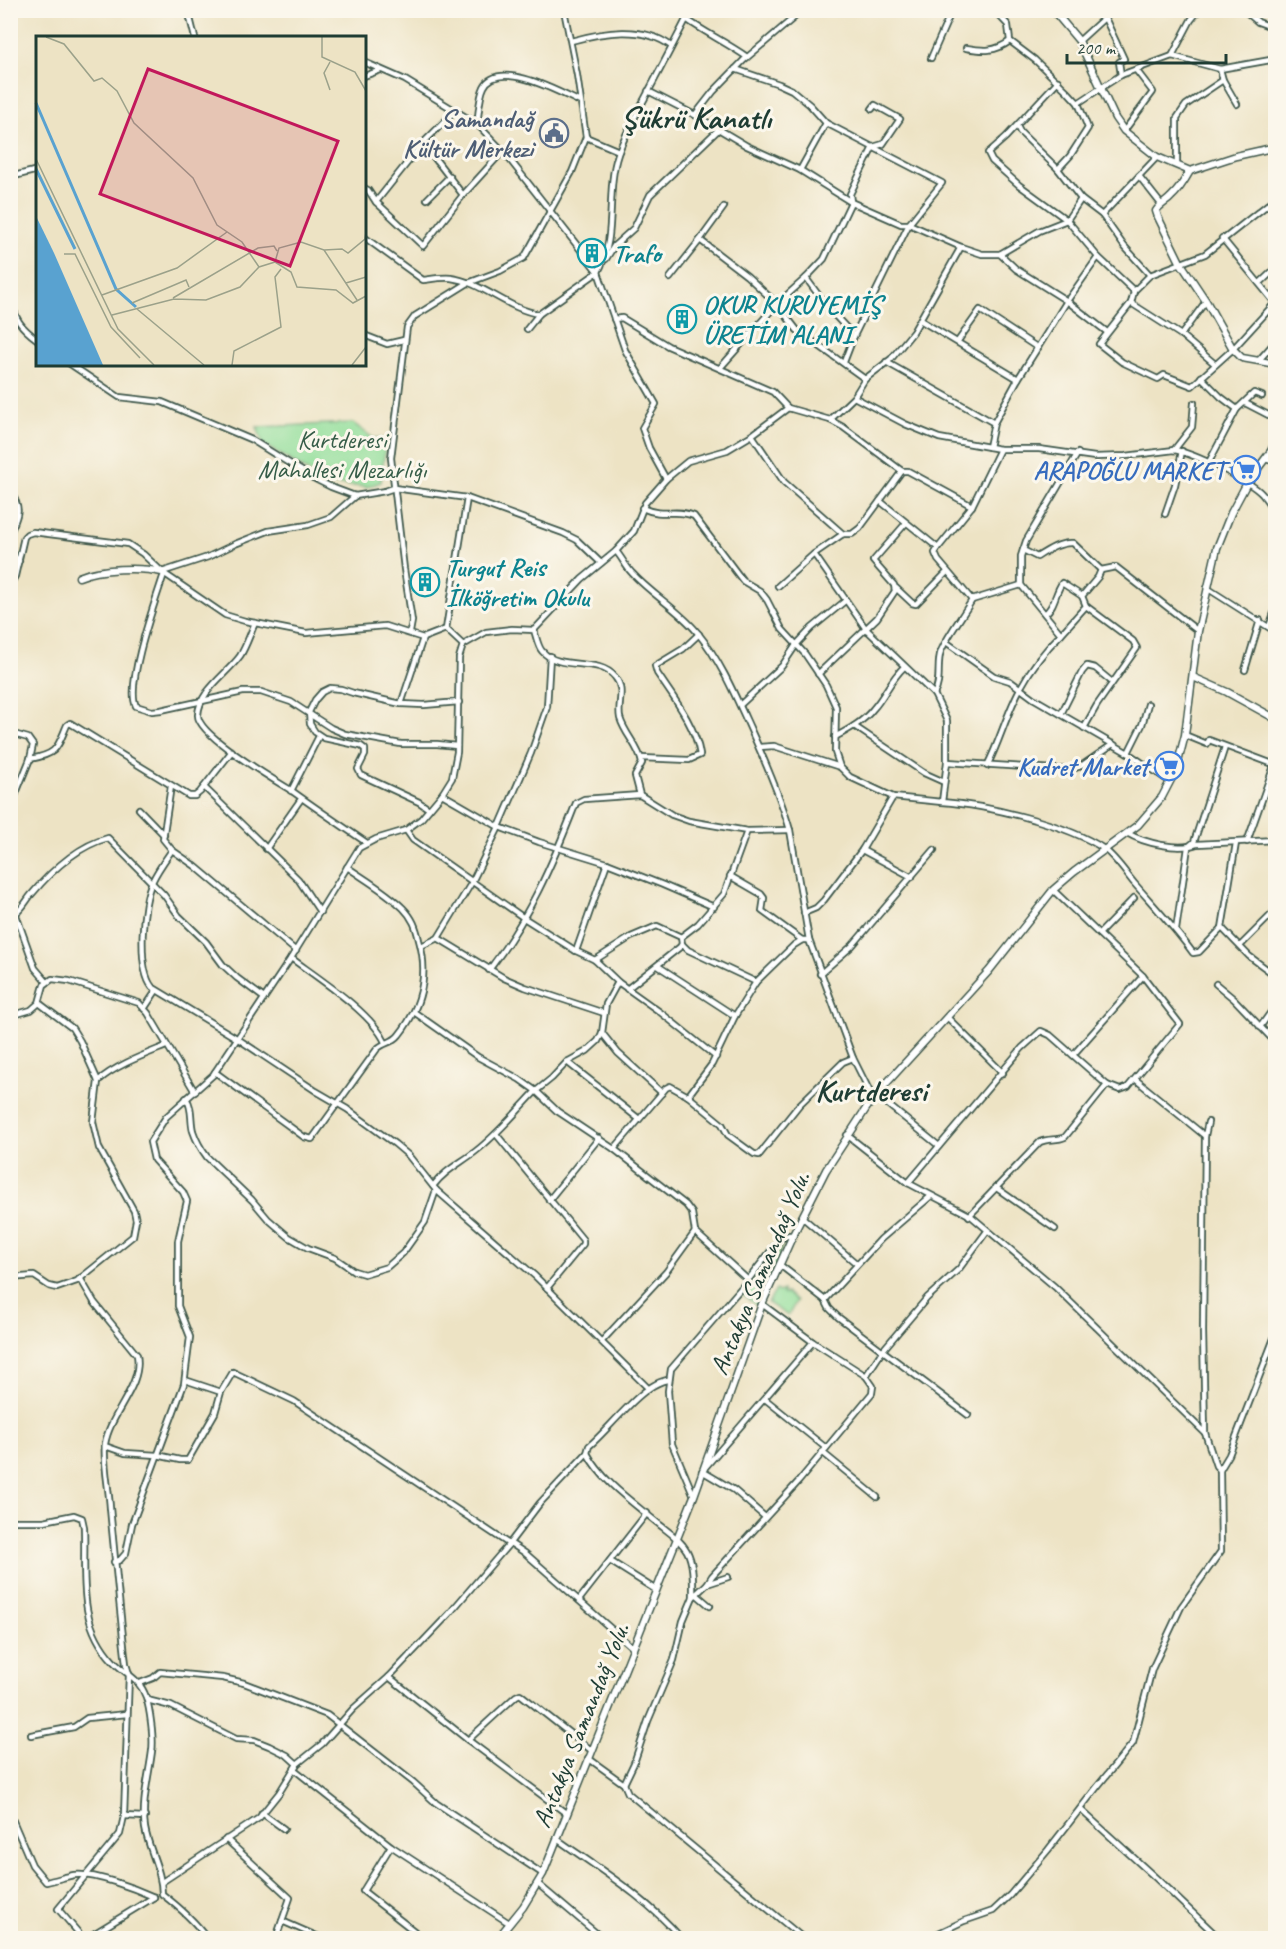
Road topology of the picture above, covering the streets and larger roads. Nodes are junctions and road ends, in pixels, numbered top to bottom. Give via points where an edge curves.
1 (188, 10) edge
2 (564, 10) edge
3 (691, 10) edge
4 (803, 10) edge
5 (952, 10) edge
6 (994, 10) edge
7 (1053, 10) edge
8 (1113, 10) edge
9 (1199, 10) edge
10 (1244, 10) edge
11 (1105, 18) junction
12 (686, 19) junction
13 (1275, 23) edge
14 (194, 36) edge
15 (1010, 40) junction
16 (571, 41) junction
17 (1079, 41) junction
18 (671, 46) junction
19 (966, 48) dead end
20 (1172, 56) junction
21 (747, 57) junction
22 (931, 58) dead end
23 (1275, 58) edge
24 (366, 63) edge
25 (735, 69) junction
26 (1220, 69) junction
27 (381, 70) junction
28 (1136, 70) junction
29 (366, 75) edge
30 (1121, 75) junction
31 (1223, 80) junction
32 (1058, 81) junction
33 (1101, 89) junction
34 (648, 91) junction
35 (580, 102) junction
36 (1078, 103) junction
37 (1237, 104) dead end
38 (872, 109) dead end
39 (456, 110) junction
40 (695, 115) junction
41 (826, 123) junction
42 (477, 124) junction
43 (1017, 126) junction
44 (719, 129) junction
45 (1124, 131) junction
46 (586, 137) junction
47 (423, 143) junction
48 (873, 147) junction
49 (1275, 147) edge
50 (503, 151) junction
51 (619, 151) junction
52 (1157, 157) junction
53 (1177, 165) junction
54 (1058, 169) junction
55 (36, 170) edge
56 (800, 170) junction
57 (1190, 171) junction
58 (450, 176) junction
59 (1139, 176) junction
60 (10, 177) edge
61 (366, 189) edge
62 (464, 195) junction
63 (427, 199) dead end
64 (1081, 199) junction
65 (851, 201) junction
66 (1274, 201) edge
67 (376, 202) junction
68 (1161, 204) junction
69 (723, 207) dead end
70 (551, 212) junction
71 (1102, 216) junction
72 (1066, 220) junction
73 (909, 224) junction
74 (366, 238) edge
75 (1222, 238) junction
76 (700, 240) junction
77 (961, 247) junction
78 (1000, 254) junction
79 (1098, 257) junction
80 (605, 260) junction
81 (1180, 262) junction
82 (1275, 268) edge
83 (598, 272) junction
84 (1150, 275) junction
85 (670, 278) dead end
86 (806, 278) junction
87 (468, 283) junction
88 (1260, 283) junction
89 (1134, 291) junction
90 (10, 298) edge
91 (1067, 301) junction
92 (1206, 301) junction
93 (1131, 303) junction
94 (777, 304) junction
95 (539, 314) junction
96 (614, 319) junction
97 (920, 320) junction
98 (527, 329) dead end
99 (1107, 332) junction
100 (1181, 335) junction
101 (366, 336) edge
102 (854, 336) junction
103 (36, 339) edge
104 (404, 340) junction
105 (1275, 341) edge
106 (958, 342) junction
107 (1038, 348) junction
108 (1233, 350) junction
109 (1259, 360) junction
110 (844, 362) junction
111 (886, 362) junction
112 (1215, 364) junction
113 (1275, 364) edge
114 (73, 366) edge
115 (720, 368) junction
116 (1201, 377) junction
117 (865, 379) junction
118 (1018, 379) junction
119 (1262, 396) dead end
120 (854, 397) junction
121 (1194, 403) dead end
122 (1245, 403) junction
123 (788, 408) junction
124 (1237, 409) junction
125 (1275, 419) edge
126 (830, 420) junction
127 (994, 423) junction
128 (752, 435) junction
129 (1275, 441) edge
130 (988, 447) junction
131 (1000, 450) junction
132 (1174, 450) junction
133 (1182, 451) junction
134 (1078, 453) junction
135 (1265, 459) junction
136 (1209, 462) junction
137 (1275, 462) edge
138 (902, 471) junction
139 (666, 479) junction
140 (1247, 483) junction
141 (394, 488) junction
142 (10, 492) edge
143 (355, 496) junction
144 (467, 498) junction
145 (880, 501) junction
146 (972, 506) junction
147 (642, 508) junction
148 (1275, 513) edge
149 (1166, 514) dead end
150 (906, 523) junction
151 (10, 533) edge
152 (843, 534) junction
153 (938, 548) junction
154 (1023, 550) junction
155 (10, 551) edge
156 (616, 551) junction
157 (814, 554) junction
158 (19, 561) junction
159 (601, 563) junction
160 (1101, 570) junction
161 (947, 572) junction
162 (163, 573) junction
163 (79, 577) dead end
164 (10, 585) edge
165 (1021, 585) junction
166 (778, 586) dead end
167 (896, 588) junction
168 (1207, 588) junction
169 (1082, 596) junction
170 (972, 600) junction
171 (845, 601) junction
172 (1086, 606) junction
173 (1274, 613) edge
174 (1045, 614) junction
175 (1260, 620) junction
176 (255, 623) junction
177 (1269, 627) junction
178 (446, 629) junction
179 (866, 629) junction
180 (534, 630) junction
181 (1198, 631) junction
182 (410, 632) junction
183 (1275, 632) edge
184 (699, 634) junction
185 (1061, 634) junction
186 (423, 638) junction
187 (946, 642) junction
188 (463, 645) junction
189 (796, 645) junction
190 (550, 656) junction
191 (904, 667) junction
192 (1245, 669) dead end
193 (818, 674) junction
194 (1193, 677) junction
195 (1112, 682) junction
196 (1021, 688) junction
197 (934, 694) junction
198 (202, 702) junction
199 (459, 702) junction
200 (401, 704) junction
201 (1148, 704) dead end
202 (740, 705) junction
203 (309, 712) junction
204 (1061, 714) junction
205 (1275, 719) edge
206 (854, 726) junction
207 (1084, 728) junction
208 (10, 733) edge
209 (1185, 735) junction
210 (319, 736) junction
211 (835, 737) junction
212 (1113, 744) junction
213 (457, 746) junction
214 (759, 747) junction
215 (1225, 747) junction
216 (232, 751) junction
217 (1128, 753) junction
218 (641, 758) junction
219 (30, 759) junction
220 (947, 762) junction
221 (1274, 762) edge
222 (840, 766) junction
223 (987, 766) junction
224 (1169, 781) junction
225 (944, 782) junction
226 (171, 786) junction
227 (204, 787) junction
228 (291, 791) junction
229 (442, 794) junction
230 (640, 795) junction
231 (893, 797) junction
232 (301, 799) junction
233 (942, 802) junction
234 (10, 808) edge
235 (139, 809) dead end
236 (429, 809) junction
237 (499, 827) junction
238 (406, 830) junction
239 (747, 831) junction
240 (790, 831) junction
241 (1127, 833) junction
242 (164, 835) junction
243 (1275, 840) edge
244 (1247, 842) junction
245 (368, 843) junction
246 (1236, 843) junction
247 (1188, 847) junction
248 (559, 848) junction
249 (266, 849) junction
250 (1105, 849) junction
251 (172, 850) junction
252 (862, 850) junction
253 (934, 850) dead end
254 (607, 864) junction
255 (347, 867) junction
256 (730, 876) junction
257 (912, 877) junction
258 (472, 882) junction
259 (151, 883) junction
260 (1053, 890) junction
261 (10, 898) edge
262 (1134, 898) dead end
263 (714, 906) junction
264 (1275, 910) edge
265 (320, 912) junction
266 (16, 913) junction
267 (804, 913) junction
268 (524, 918) junction
269 (1222, 928) junction
270 (1176, 930) junction
271 (1099, 934) junction
272 (681, 937) junction
273 (438, 938) junction
274 (808, 939) junction
275 (802, 940) junction
276 (682, 944) junction
277 (421, 946) junction
278 (1240, 946) junction
279 (296, 951) junction
280 (576, 951) junction
281 (291, 958) junction
282 (595, 960) junction
283 (657, 966) junction
284 (489, 970) junction
285 (820, 974) junction
286 (1275, 975) edge
287 (1143, 976) junction
288 (47, 982) junction
289 (618, 982) junction
290 (756, 982) junction
291 (1216, 984) dead end
292 (627, 989) junction
293 (156, 991) junction
294 (264, 998) junction
295 (39, 1003) junction
296 (1275, 1005) edge
297 (144, 1009) junction
298 (414, 1012) junction
299 (604, 1012) junction
300 (10, 1016) edge
301 (735, 1016) junction
302 (947, 1017) junction
303 (1260, 1027) junction
304 (602, 1033) junction
305 (238, 1039) junction
306 (385, 1042) junction
307 (1275, 1043) edge
308 (166, 1046) junction
309 (1073, 1055) junction
310 (716, 1057) junction
311 (853, 1058) junction
312 (567, 1062) junction
313 (215, 1072) junction
314 (1003, 1073) junction
315 (1135, 1079) junction
316 (98, 1081) junction
317 (1107, 1085) junction
318 (536, 1091) junction
319 (195, 1092) junction
320 (662, 1093) junction
321 (688, 1096) junction
322 (874, 1096) junction
323 (186, 1098) junction
324 (337, 1104) junction
325 (639, 1119) junction
326 (1208, 1122) dead end
327 (496, 1134) junction
328 (847, 1135) junction
329 (1205, 1136) junction
330 (599, 1138) junction
331 (939, 1146) junction
332 (614, 1149) junction
333 (908, 1184) junction
334 (995, 1187) junction
335 (435, 1188) junction
336 (931, 1196) junction
337 (549, 1200) junction
338 (969, 1216) junction
339 (802, 1217) junction
340 (1054, 1230) dead end
341 (987, 1231) junction
342 (695, 1232) junction
343 (793, 1235) junction
344 (780, 1264) junction
345 (857, 1264) junction
346 (10, 1278) edge
347 (80, 1278) junction
348 (748, 1280) junction
349 (547, 1288) junction
350 (825, 1300) junction
351 (762, 1304) junction
352 (1275, 1333) edge
353 (602, 1341) junction
354 (813, 1342) junction
355 (883, 1350) junction
356 (866, 1376) junction
357 (185, 1380) junction
358 (669, 1380) junction
359 (648, 1388) junction
360 (221, 1392) junction
361 (765, 1400) junction
362 (968, 1415) dead end
363 (1205, 1432) junction
364 (105, 1446) junction
365 (824, 1450) junction
366 (587, 1453) junction
367 (157, 1455) junction
368 (702, 1470) junction
369 (1220, 1470) junction
370 (694, 1496) junction
371 (877, 1497) dead end
372 (647, 1513) junction
373 (765, 1517) junction
374 (10, 1521) edge
375 (677, 1539) junction
376 (509, 1544) junction
377 (610, 1561) junction
378 (114, 1562) junction
379 (728, 1577) dead end
380 (707, 1584) junction
381 (656, 1590) junction
382 (695, 1595) junction
383 (579, 1600) junction
384 (710, 1606) dead end
385 (633, 1648) junction
386 (129, 1674) junction
387 (389, 1677) junction
388 (140, 1683) junction
389 (147, 1700) junction
390 (127, 1714) junction
391 (339, 1724) junction
392 (31, 1735) dead end
393 (468, 1740) junction
394 (591, 1750) junction
395 (588, 1758) junction
396 (297, 1764) junction
397 (294, 1770) junction
398 (624, 1784) junction
399 (1080, 1809) junction
400 (262, 1813) junction
401 (10, 1814) edge
402 (567, 1814) junction
403 (124, 1816) junction
404 (145, 1817) junction
405 (284, 1829) dead end
406 (226, 1839) junction
407 (557, 1839) junction
408 (391, 1846) junction
409 (543, 1874) junction
410 (84, 1875) junction
411 (162, 1882) junction
412 (538, 1884) junction
413 (162, 1894) junction
414 (154, 1896) junction
415 (282, 1921) junction
416 (509, 1923) junction
417 (85, 1938) edge
418 (207, 1938) edge
419 (276, 1938) edge
420 (321, 1938) edge
421 (423, 1938) edge
422 (498, 1938) edge
423 (602, 1938) edge
424 (681, 1938) edge
425 (803, 1938) edge
426 (928, 1938) edge
427 (1219, 1938) edge

1 - 14 street
2 - 16 street
3 - 12 street
4 - 21 street
5 - 22 street
6 - 15 street via 1008,26
7 - 17 street
8 - 11 street
9 - 20 street
10 - 13 street via 1258,22 1269,26
11 - 17 street
11 - 30 street via 1124,59 1119,62
12 - 18 street
12 - 21 street
15 - 19 street via 989,51
15 - 32 street
16 - 18 street via 623,31 661,38
16 - 35 street
17 - 33 street
18 - 34 street
20 - 26 street
20 - 28 street
21 - 25 street
23 - 26 street
24 - 27 street
25 - 40 street
25 - 41 street via 792,90
26 - 31 street
27 - 29 street
27 - 39 street
28 - 30 street
28 - 45 street via 1153,92
30 - 33 street
31 - 37 street
31 - 53 street via 1186,105 1177,118
32 - 36 street
32 - 43 street
33 - 36 street
33 - 45 street
34 - 40 street
34 - 51 street
35 - 42 street via 531,80 505,76 489,80 483,87
35 - 46 street
36 - 54 street via 1088,128
38 - 48 street via 875,105 900,119 883,144
39 - 42 street
39 - 47 street
40 - 44 street
41 - 48 street
41 - 56 street
42 - 50 street
43 - 54 street
43 - 72 street via 988,153 992,161
44 - 56 street
44 - 80 street via 650,195 634,228
45 - 52 street
46 - 51 street
46 - 70 street
47 - 58 street
47 - 67 street
48 - 65 street via 850,194
48 - 73 street via 942,183
49 - 57 street
50 - 62 street
50 - 70 street
51 - 80 street
52 - 53 street
52 - 59 street
53 - 57 street
54 - 64 street
55 - 60 street
56 - 65 street
57 - 68 street via 1172,197
58 - 62 street
58 - 63 street
59 - 68 street
59 - 71 street
61 - 67 street
62 - 67 street via 423,246
64 - 71 street
64 - 72 street
65 - 73 street
65 - 86 street via 824,259
66 - 75 street
68 - 81 street via 1156,212
69 - 76 street
70 - 83 street
70 - 87 street via 524,258
71 - 84 street
72 - 78 street
72 - 79 street
73 - 77 street
73 - 102 street
74 - 87 street via 423,280 450,278
75 - 81 street via 1204,254
75 - 88 street
76 - 85 street
76 - 94 street
77 - 78 street via 982,254
77 - 97 street
78 - 91 street via 1016,269
79 - 89 street
79 - 91 street
80 - 83 street
81 - 84 street
81 - 92 street
82 - 88 street
83 - 95 street
83 - 96 street
84 - 89 street
86 - 94 street
86 - 102 street
87 - 95 street
87 - 104 street via 415,316
88 - 108 street via 1275,303
89 - 93 street
90 - 103 street via 18,322
91 - 99 street
91 - 107 street
92 - 100 street
92 - 108 street
93 - 99 street
93 - 100 street
94 - 110 street via 797,330
94 - 115 street
95 - 98 street
96 - 115 street via 622,318 668,346
96 - 139 street via 625,350 656,404 642,428
97 - 106 street
97 - 111 street
99 - 116 street via 1099,344 1122,362 1158,379 1164,375 1192,386
100 - 112 street
101 - 104 street via 387,344
102 - 110 street
104 - 141 street via 391,458
105 - 109 street
106 - 107 street via 980,310
106 - 118 street
107 - 118 street
108 - 109 street via 1242,358
108 - 112 street
109 - 113 street
110 - 117 street
111 - 117 street
111 - 127 street
112 - 116 street
114 - 143 street via 119,397 162,402 182,410 252,440 313,478
115 - 123 street via 773,392
116 - 124 street
117 - 120 street
118 - 127 street
119 - 122 street via 1254,393
120 - 126 street
120 - 130 street via 939,438
121 - 132 street via 1192,427
122 - 124 street
122 - 125 street
123 - 126 street
123 - 128 street
124 - 136 street
126 - 138 street
127 - 130 street
128 - 139 street via 727,450 688,461
128 - 152 street via 784,482
129 - 135 street, Antakya Samandağ Yolu.
130 - 131 street
131 - 134 street
131 - 146 street
132 - 133 street
132 - 134 street via 1095,457
133 - 136 street
133 - 149 street
134 - 154 street
135 - 137 street
135 - 140 street, Antakya Samandağ Yolu.
136 - 140 street
138 - 145 street
138 - 146 street
139 - 147 street
140 - 148 street via 1261,493
140 - 168 street, Antakya Samandağ Yolu. via 1217,548
141 - 143 street
141 - 144 street
141 - 182 street via 412,621
142 - 151 street via 19,508
143 - 162 street via 331,518 268,531
144 - 159 street via 563,533 577,540
144 - 178 street
145 - 150 street
145 - 152 street via 852,534
146 - 153 street
147 - 156 street via 633,531
147 - 189 street via 696,518 743,580 760,591
150 - 153 street
150 - 167 street via 873,561
152 - 157 street
153 - 161 street via 935,553
154 - 160 street via 1037,557 1051,548 1073,543
154 - 165 street
155 - 158 street
156 - 159 street
156 - 184 street via 632,573
157 - 166 street
157 - 171 street
158 - 162 street via 24,537 33,532 128,544
158 - 164 street
159 - 180 street
160 - 169 street
160 - 181 street via 1116,567
161 - 167 street via 916,603
161 - 170 street
162 - 163 street via 150,569
162 - 176 street via 225,615
162 - 198 street via 146,629 133,698 136,706 152,711
165 - 170 street
165 - 174 street
167 - 179 street
168 - 175 street
168 - 181 street, Antakya Samandağ Yolu.
169 - 172 street
169 - 174 street via 1062,583 1051,610
170 - 187 street
171 - 179 street
171 - 189 street
172 - 185 street
172 - 195 street via 1137,648
173 - 177 street
174 - 185 street
175 - 177 street
175 - 192 street
176 - 182 street via 306,633 375,626
176 - 198 street via 242,654
177 - 183 street
178 - 186 street
178 - 188 street
179 - 191 street
179 - 193 street
180 - 188 street via 486,632
180 - 190 street via 541,651
181 - 194 street, Antakya Samandağ Yolu.
182 - 186 street
184 - 202 street
184 - 218 street via 655,666 687,720 700,755 689,760
185 - 196 street
186 - 200 street
187 - 196 street via 994,675
187 - 197 street
188 - 199 street via 459,658
189 - 193 street
189 - 202 street via 782,666
190 - 218 street via 606,670 615,677 622,689 621,719
190 - 237 street via 547,707
191 - 197 street
191 - 206 street via 874,709
193 - 211 street via 836,707
194 - 205 street
194 - 209 street, Antakya Samandağ Yolu.
195 - 204 street via 1087,666
195 - 207 street
196 - 204 street
196 - 223 street
197 - 220 street via 947,721
198 - 203 street via 256,692 285,699
198 - 216 street via 200,724
199 - 200 street
199 - 213 street
200 - 203 street via 334,688 322,692
201 - 217 street
202 - 214 street
203 - 210 street via 310,724
203 - 213 street via 345,734 402,744
204 - 207 street
206 - 211 street
206 - 225 street
207 - 212 street
208 - 219 street via 30,740
209 - 215 street
209 - 224 street, Antakya Samandağ Yolu.
210 - 228 street
210 - 236 street via 361,746 366,751 358,769 361,775
211 - 222 street
212 - 217 street
212 - 223 street via 1070,770
213 - 229 street via 452,778
214 - 222 street via 774,747
214 - 240 street
215 - 221 street
215 - 247 street via 1194,842
216 - 227 street
216 - 228 street
217 - 224 street
218 - 230 street via 635,776
219 - 226 street via 56,751 70,723
219 - 234 street
220 - 223 street
220 - 225 street
221 - 244 street
222 - 231 street via 849,777
224 - 241 street, Antakya Samandağ Yolu. via 1162,797
225 - 233 street
226 - 227 street via 189,796 195,796
226 - 242 street
227 - 249 street
228 - 232 street
229 - 236 street
229 - 237 street
230 - 239 street via 689,821
230 - 248 street via 576,803
231 - 233 street
231 - 252 street
232 - 245 street
232 - 249 street
233 - 250 street via 971,804 1056,827
235 - 242 street
236 - 238 street
237 - 248 street
237 - 258 street
238 - 245 street
238 - 258 street via 413,840
239 - 240 street
239 - 256 street
240 - 267 street
241 - 247 street via 1150,843
241 - 250 street, Antakya Samandağ Yolu.
242 - 251 street
243 - 244 street
244 - 246 street
245 - 255 street via 359,848
246 - 247 street
246 - 269 street
247 - 270 street
248 - 254 street
248 - 268 street
249 - 265 street via 298,879
250 - 260 street, Antakya Samandağ Yolu.
250 - 270 street
251 - 259 street
251 - 279 street
252 - 257 street
252 - 267 street via 824,900
253 - 257 street
254 - 263 street
254 - 280 street
255 - 265 street
255 - 277 street via 404,908 414,921
256 - 263 street via 724,894
256 - 275 street via 762,895 762,911
257 - 285 street via 852,946
258 - 268 street
258 - 273 street
259 - 266 street via 108,838 71,856
259 - 293 street via 143,953 147,979
259 - 294 street via 223,965
260 - 271 street
260 - 302 street, Antakya Samandağ Yolu.
261 - 266 street
262 - 271 street
263 - 272 street
264 - 278 street
265 - 279 street
266 - 288 street via 35,968
267 - 274 street
268 - 280 street
268 - 284 street
269 - 270 street via 1199,952 1193,953
269 - 278 street
271 - 287 street
272 - 276 street
272 - 282 street via 657,926
273 - 277 street
273 - 284 street
274 - 275 street
274 - 285 street
275 - 290 street
276 - 283 street
276 - 290 street
277 - 298 street via 425,971
278 - 286 street
279 - 281 street
280 - 282 street
281 - 294 street
281 - 306 street via 349,1002
282 - 289 street
283 - 292 street
283 - 301 street
284 - 299 street via 525,987
285 - 311 street
287 - 309 street
287 - 315 street via 1180,1024
288 - 295 street
288 - 297 street via 69,981 134,1000
289 - 292 street
289 - 299 street
290 - 301 street
291 - 303 street
292 - 310 street
293 - 297 street
293 - 305 street
294 - 305 street
295 - 300 street via 31,1010
295 - 316 street via 72,1028
296 - 303 street
297 - 308 street
298 - 306 street via 399,1035
298 - 318 street
299 - 304 street
301 - 310 street
302 - 314 street
302 - 322 street, Antakya Samandağ Yolu.
303 - 307 street
304 - 312 street via 594,1047
304 - 320 street
305 - 313 street
305 - 324 street
306 - 324 street via 376,1048
308 - 316 street
308 - 319 street
309 - 314 street via 1041,1031
309 - 317 street
310 - 321 street
311 - 321 street via 843,1062 799,1105 759,1155 728,1135 722,1124
311 - 322 street
312 - 318 street
312 - 325 street
313 - 319 street
313 - 324 street via 308,1139 314,1138
314 - 331 street
315 - 317 street via 1120,1090
315 - 329 street
316 - 347 street via 93,1122 99,1148 136,1220 133,1236
317 - 334 street via 1065,1137 1040,1142
318 - 327 street
318 - 330 street via 557,1111
319 - 323 street
320 - 321 street via 670,1086
320 - 325 street
322 - 328 street, Antakya Samandağ Yolu.
322 - 331 street
323 - 335 street via 193,1130 207,1157 268,1220 297,1242 357,1272 368,1274 382,1269 403,1253 425,1222
323 - 357 street via 166,1117 150,1142 154,1160 187,1201 178,1241 178,1306 190,1337
324 - 335 street via 408,1155
325 - 332 street
326 - 329 street
327 - 335 street via 452,1167
327 - 337 street
328 - 333 street
328 - 339 street, Antakya Samandağ Yolu.
329 - 363 street
330 - 332 street
330 - 337 street
331 - 333 street
332 - 342 street via 690,1208
333 - 336 street
334 - 338 street
334 - 340 street
335 - 349 street
336 - 338 street
336 - 345 street
337 - 349 street via 583,1242
338 - 341 street
339 - 343 street, Antakya Samandağ Yolu.
339 - 345 street
341 - 355 street via 958,1269 927,1298
341 - 363 street via 1055,1287
342 - 348 street
342 - 353 street via 666,1272
343 - 344 street, Antakya Samandağ Yolu.
343 - 348 street via 780,1239
344 - 350 street
344 - 351 street, Antakya Samandağ Yolu.
345 - 350 street
346 - 347 street via 34,1276 57,1288
347 - 364 street via 94,1302 137,1355 139,1365 109,1426
348 - 358 street via 670,1369
349 - 353 street
350 - 355 street via 838,1317
351 - 354 street
351 - 368 street, Antakya Samandağ Yolu.
352 - 369 street
353 - 359 street
354 - 356 street
354 - 361 street
355 - 356 street
355 - 362 street
356 - 365 street via 873,1386 872,1392
357 - 360 street
357 - 367 street
358 - 359 street
358 - 370 street via 672,1444
359 - 366 street via 589,1446
360 - 367 street via 215,1413 188,1460
360 - 376 street via 233,1372 268,1387
361 - 365 street
361 - 368 street
363 - 369 street
364 - 367 street via 125,1453
364 - 378 street
365 - 371 street
365 - 373 street
366 - 372 street via 605,1478
366 - 376 street via 540,1503
367 - 378 street via 132,1524 126,1553
368 - 370 street, Antakya Samandağ Yolu.
368 - 373 street via 734,1490
369 - 399 street via 1221,1551 1181,1607 1152,1669 1133,1743
370 - 375 street, Antakya Samandağ Yolu.
372 - 375 street
372 - 377 street
373 - 380 street
374 - 386 street via 44,1521 74,1515 82,1518 87,1615 113,1662
375 - 381 street, Antakya Samandağ Yolu.
375 - 382 street via 692,1564
376 - 383 street
376 - 387 street
377 - 381 street
377 - 383 street
378 - 386 street
379 - 380 street
380 - 382 street
381 - 385 street, Antakya Samandağ Yolu.
382 - 384 street
382 - 398 street via 683,1621 674,1660
383 - 385 street
385 - 394 street, Antakya Samandağ Yolu.
386 - 388 street
386 - 390 street
387 - 391 street
387 - 393 street
388 - 389 street
388 - 391 street via 160,1672 223,1678 274,1693
389 - 396 street via 171,1706 236,1739 254,1740
389 - 404 street via 153,1748
390 - 392 street via 87,1718 74,1727
390 - 403 street
391 - 396 street
391 - 409 street via 436,1803
393 - 394 street via 520,1694
393 - 402 street
394 - 395 street, Antakya Samandağ Yolu.
395 - 398 street
395 - 402 street, Antakya Samandağ Yolu.
396 - 397 street
397 - 400 street
397 - 408 street
398 - 425 street via 628,1792
399 - 426 street via 993,1911
399 - 427 street
400 - 405 street
400 - 406 street
401 - 410 street via 32,1865 46,1882
402 - 407 street, Antakya Samandağ Yolu.
403 - 404 street
403 - 410 street via 120,1834
404 - 411 street
406 - 411 street
406 - 415 street via 290,1898
407 - 409 street, Antakya Samandağ Yolu.
407 - 424 street via 644,1902
408 - 416 street
408 - 421 street via 363,1891
409 - 412 street, Antakya Samandağ Yolu.
410 - 414 street
410 - 417 street via 58,1909
411 - 413 street
412 - 416 street, Antakya Samandağ Yolu.
412 - 423 street
413 - 414 street
413 - 418 street
414 - 417 street
415 - 419 street
415 - 420 street
416 - 422 street, Antakya Samandağ Yolu.

